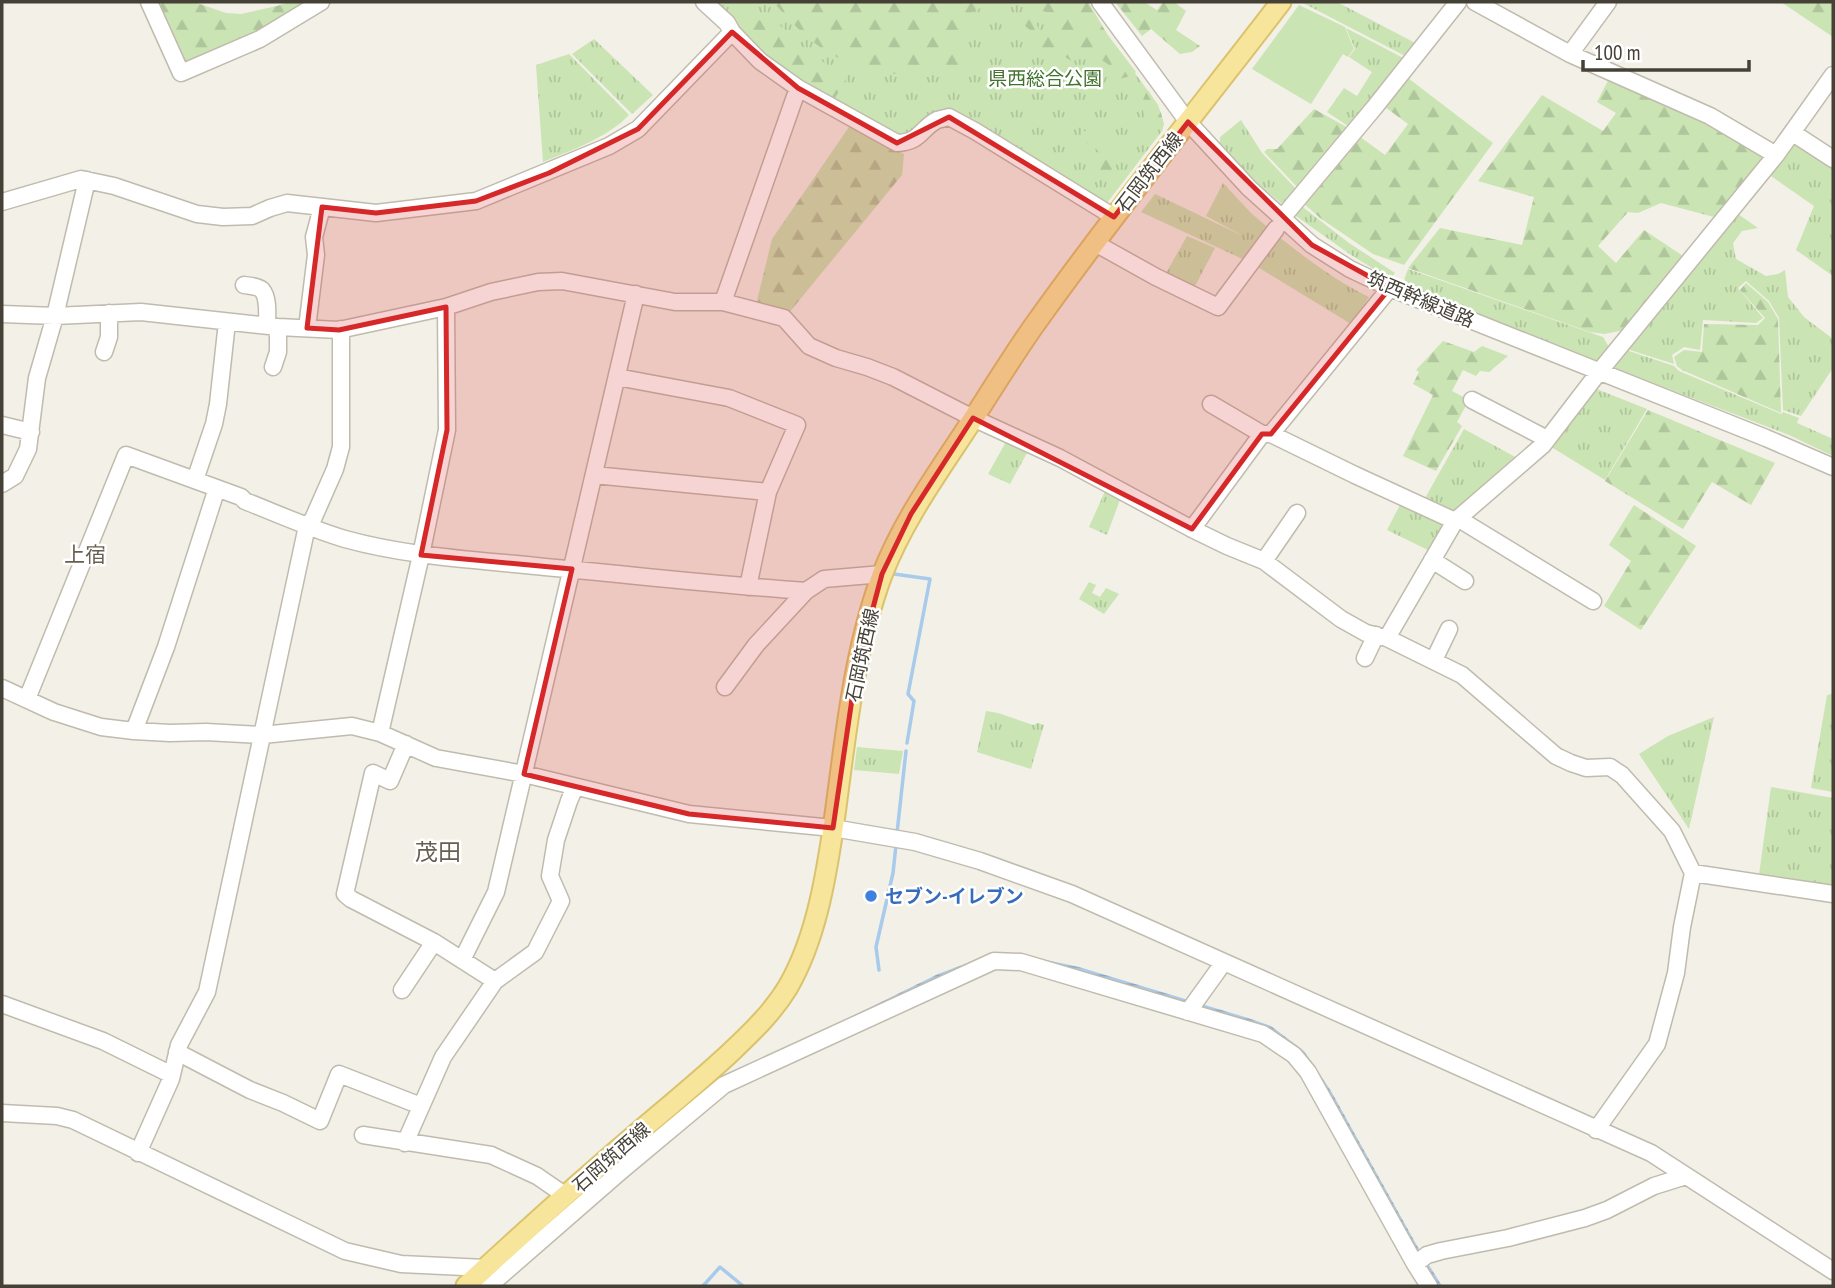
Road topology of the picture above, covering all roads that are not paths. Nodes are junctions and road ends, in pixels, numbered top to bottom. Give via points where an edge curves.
1 (149, 2) edge
2 (321, 2) edge
3 (704, 2) edge
4 (1100, 2) edge
5 (1281, 2) edge
6 (1458, 2) edge
7 (1475, 2) edge
8 (1608, 2) edge
9 (732, 32) junction
10 (1570, 54) junction
11 (1833, 75) edge
12 (798, 88) junction
13 (1188, 122) junction
14 (1793, 133) junction
15 (1776, 155) junction
16 (1833, 159) edge
17 (87, 180) junction
18 (2, 202) edge
19 (322, 207) junction
20 (1114, 218) junction
21 (1279, 224) junction
22 (1095, 243) junction
23 (244, 285) dead end
24 (1390, 288) junction
25 (636, 294) junction
26 (723, 302) junction
27 (446, 306) junction
28 (109, 313) junction
29 (2, 314) edge
30 (55, 316) junction
31 (227, 322) junction
32 (273, 326) junction
33 (307, 328) junction
34 (341, 329) junction
35 (104, 352) dead end
36 (273, 367) dead end
37 (1599, 372) junction
38 (617, 377) junction
39 (202, 395) dead end
40 (219, 397) junction
41 (1472, 400) dead end
42 (1211, 404) dead end
43 (974, 418) junction
44 (2, 425) edge
45 (31, 432) junction
46 (1267, 434) junction
47 (1547, 439) junction
48 (1833, 467) edge
49 (594, 475) junction
50 (195, 480) junction
51 (2, 484) edge
52 (217, 488) junction
53 (768, 492) junction
54 (1297, 513) dead end
55 (1457, 520) junction
56 (307, 526) junction
57 (1192, 529) junction
58 (421, 555) junction
59 (1432, 560) junction
60 (1264, 561) junction
61 (572, 569) junction
62 (883, 574) junction
63 (1465, 582) dead end
64 (747, 587) junction
65 (806, 591) junction
66 (1593, 601) dead end
67 (1449, 629) dead end
68 (1382, 636) junction
69 (1365, 658) dead end
70 (1434, 660) junction
71 (724, 687) dead end
72 (2, 688) edge
73 (27, 699) junction
74 (134, 731) junction
75 (380, 733) junction
76 (262, 734) junction
77 (406, 744) junction
78 (524, 774) junction
79 (575, 787) junction
80 (833, 828) junction
81 (1692, 873) junction
82 (1833, 894) edge
83 (434, 942) junction
84 (462, 960) junction
85 (1224, 962) junction
86 (495, 981) junction
87 (401, 990) dead end
88 (2, 1004) edge
89 (1188, 1012) junction
90 (177, 1052) junction
91 (172, 1075) junction
92 (421, 1106) junction
93 (2, 1113) edge
94 (1597, 1130) junction
95 (363, 1135) dead end
96 (405, 1143) junction
97 (138, 1153) junction
98 (1686, 1176) junction
99 (566, 1196) junction
100 (506, 1260) junction
101 (1415, 1265) junction
102 (1833, 1271) edge
103 (487, 1277) edge
104 (466, 1286) edge
105 (1429, 1286) edge

1 - 2 street via 181,73 260,39
3 - 9 street
4 - 13 street, 筑西幹線道路
5 - 13 main road, 石岡筑西線
6 - 21 street
7 - 10 street
8 - 10 street
9 - 12 street via 760,61
9 - 19 street via 638,129 549,173 476,201 376,213
10 - 15 street via 1710,116
11 - 14 street
12 - 20 street via 897,143 919,137 937,120 949,117
12 - 26 street
13 - 20 main road, 石岡筑西線
13 - 21 street, 筑西幹線道路
14 - 15 street
14 - 16 street
15 - 37 street
17 - 18 street
17 - 19 street via 197,214 223,217 252,216 287,203
17 - 30 street
19 - 33 street via 314,237
20 - 22 main road, 石岡筑西線
21 - 22 street via 1218,307
21 - 24 street, 筑西幹線道路 via 1350,269
22 - 43 main road, 石岡筑西線
23 - 32 street via 261,289
24 - 37 street, 筑西幹線道路
24 - 46 street
25 - 26 street via 675,302
25 - 27 street via 562,281 538,282
25 - 38 street
26 - 43 street via 784,318 809,346 893,377
27 - 34 street
27 - 58 street via 447,430
28 - 30 street
28 - 31 street
28 - 35 street
29 - 30 street
30 - 45 street via 37,378
31 - 32 street
31 - 40 street
32 - 33 street
32 - 36 street via 278,352
33 - 34 street
34 - 56 street via 341,447
37 - 47 street
37 - 48 street, 筑西幹線道路
38 - 49 street
38 - 53 street via 729,398 797,425
39 - 40 street
40 - 50 street
41 - 47 street
42 - 46 street
43 - 57 street
43 - 62 main road, 石岡筑西線 via 911,514
44 - 45 street
45 - 51 street via 15,476
46 - 55 street
46 - 57 street
47 - 55 street
49 - 53 street
49 - 61 street
50 - 52 street
50 - 73 street via 127,455
52 - 56 street
52 - 74 street
53 - 64 street
54 - 60 street
55 - 59 street
55 - 66 street
56 - 58 street
56 - 76 street
57 - 60 street
58 - 61 street
58 - 75 street
59 - 63 street
59 - 68 street
60 - 68 street via 1341,619
61 - 64 street
61 - 78 street
62 - 65 street via 824,579
62 - 80 main road, 石岡筑西線 via 856,672
64 - 65 street
65 - 71 street
67 - 70 street
68 - 69 street
68 - 70 street
70 - 81 street via 1462,675 1556,756 1586,768 1610,767 1622,775 1672,831
72 - 73 street
73 - 74 street via 102,727
74 - 76 street
75 - 76 street via 352,726
75 - 77 street
76 - 90 street via 207,992
77 - 78 street via 436,758
77 - 83 street via 390,781 373,773 345,894
78 - 79 street
78 - 84 street via 496,892
79 - 80 street via 689,814
79 - 86 street via 556,840 550,876 561,901 535,952
80 - 85 street via 915,842 980,861 1068,892
80 - 99 main road, 石岡筑西線 via 815,920 798,966 778,1001 758,1027 713,1069
81 - 82 street
81 - 94 street via 1657,1044
83 - 84 street
83 - 87 street
84 - 86 street
85 - 89 street
85 - 94 street
86 - 92 street via 443,1057
88 - 91 street via 103,1041
89 - 100 street via 1021,962 993,961 724,1085
89 - 101 street via 1263,1034 1294,1055
90 - 91 street
90 - 92 street via 320,1121 339,1074
91 - 97 street
92 - 96 street
93 - 97 street via 73,1120
94 - 98 street via 1651,1153
95 - 96 street
96 - 99 street via 491,1156 537,1176
97 - 103 street via 345,1251
98 - 101 street via 1585,1217 1441,1251
98 - 102 street
99 - 100 main road, 石岡筑西線
100 - 103 main road, 石岡筑西線
101 - 105 street
103 - 104 main road, 石岡筑西線

